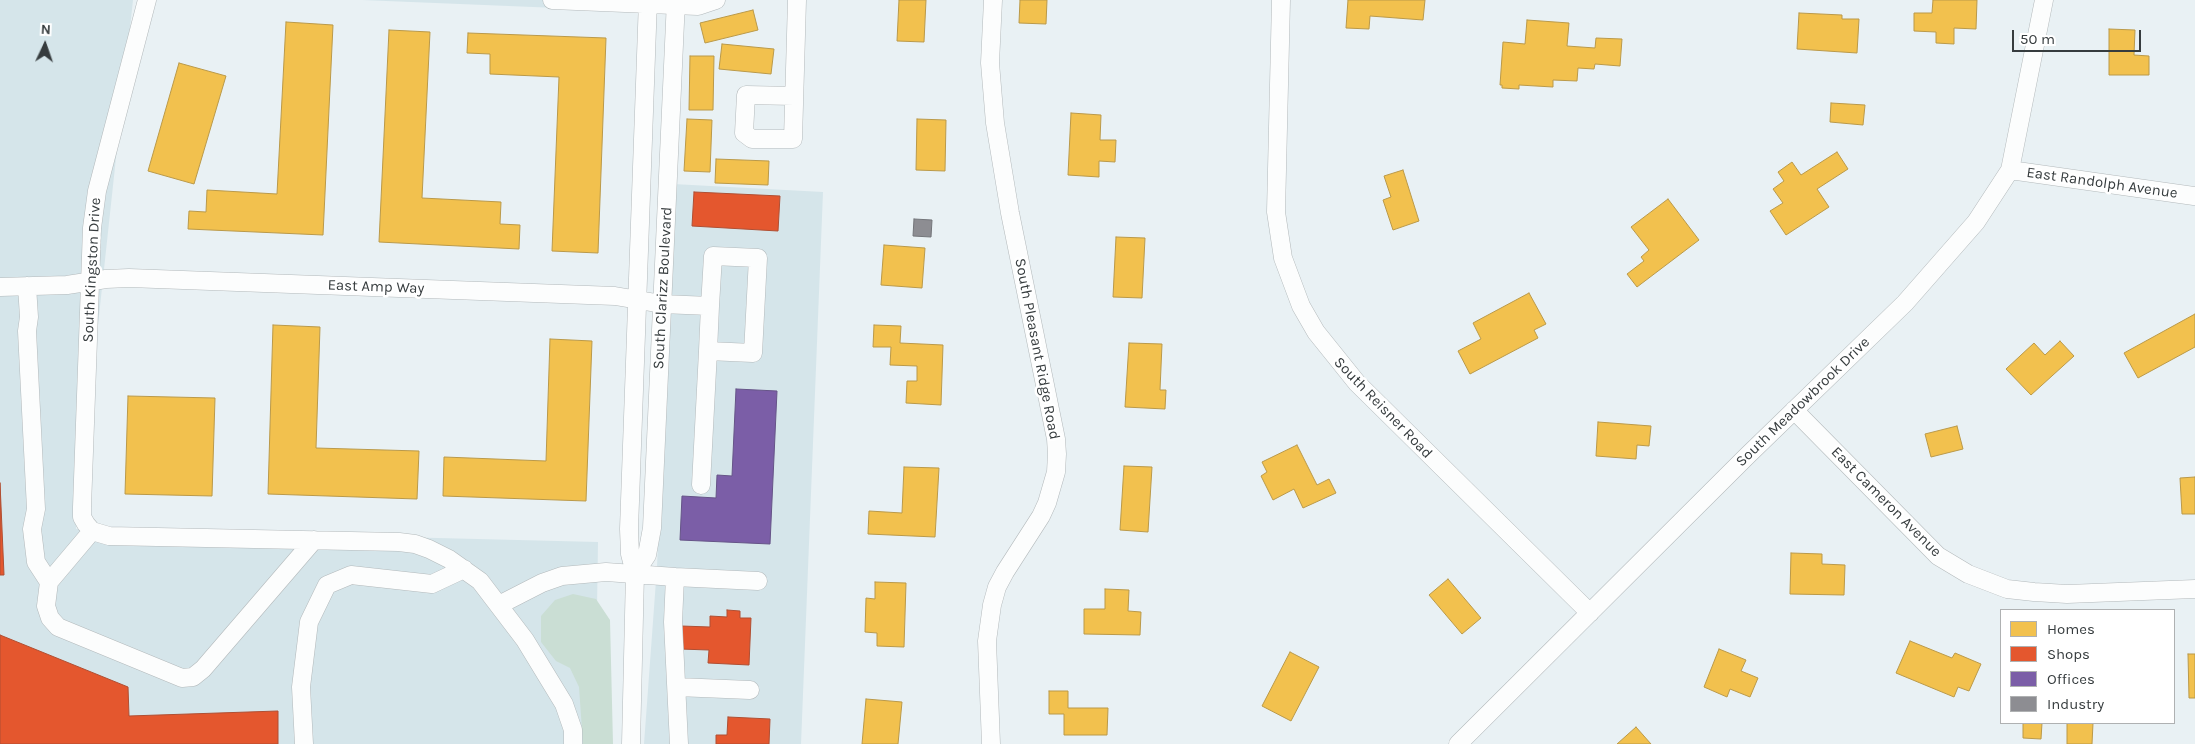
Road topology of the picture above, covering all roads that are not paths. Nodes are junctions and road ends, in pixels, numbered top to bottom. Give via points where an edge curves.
1 (147, 0) edge
2 (552, 0) edge
3 (716, 0) edge
4 (798, 0) edge
5 (993, 0) edge
6 (1281, 0) edge
7 (2044, 0) edge
8 (648, 2) edge
9 (676, 3) edge
10 (794, 96) junction
11 (2010, 170) junction
12 (2194, 196) dead end
13 (90, 282) junction
14 (27, 286) junction
15 (0, 287) edge
16 (636, 298) junction
17 (662, 304) junction
18 (710, 306) junction
19 (708, 351) junction
20 (1794, 410) junction
21 (701, 485) dead end
22 (87, 524) junction
23 (314, 540) junction
24 (464, 569) junction
25 (635, 573) junction
26 (675, 577) junction
27 (758, 581) dead end
28 (49, 582) junction
29 (2195, 589) edge
30 (499, 605) junction
31 (1590, 613) junction
32 (677, 687) junction
33 (750, 690) dead end
34 (304, 744) edge
35 (573, 744) edge
36 (631, 744) edge
37 (679, 744) edge
38 (991, 744) edge
39 (1458, 744) edge

1 - 13 street, South Kingston Drive via 97,191
2 - 8 street
3 - 9 street via 698,6
4 - 10 street
5 - 38 street, South Pleasant Ridge Road via 990,62 995,123 1057,454 1056,472 1047,503 1005,572 992,605 987,641
6 - 31 street, South Reisner Road via 1276,212 1283,258 1301,306 1316,332 1357,383
7 - 11 street, South Meadowbrook Drive
8 - 9 street
8 - 16 street, South Clarizz Boulevard
9 - 17 street, South Clarizz Boulevard
10 - 10 street via 793,139 752,139 744,133 746,95
11 - 12 street, East Randolph Avenue
11 - 20 street, South Meadowbrook Drive via 1976,222 1906,303
13 - 14 street, East Amp Way via 67,286
13 - 16 street, East Amp Way via 129,278
13 - 22 street, South Kingston Drive
14 - 15 street, East Amp Way
14 - 28 street via 36,509 32,529 36,562
16 - 17 street, East Amp Way
16 - 25 street, South Clarizz Boulevard via 629,529
17 - 18 street, East Amp Way
17 - 25 street, South Clarizz Boulevard via 652,528 647,554
18 - 19 street
18 - 19 street via 713,256 758,258 753,353
19 - 21 street
20 - 29 street, East Cameron Avenue via 1938,556 1975,577 2006,589 2067,594
20 - 31 street, South Meadowbrook Drive
22 - 23 street via 109,536
22 - 28 street
23 - 24 street via 415,544
23 - 28 street via 203,669 192,677 182,678 58,627 46,606
24 - 30 street via 480,581
24 - 34 street via 432,584 351,575 327,584 309,622 301,687
25 - 26 street
25 - 30 street via 562,576
25 - 36 street, South Clarizz Boulevard
26 - 27 street
26 - 32 street via 673,622
30 - 35 street via 525,640 564,704 573,730
31 - 39 street, South Meadowbrook Drive
32 - 33 street
32 - 37 street

